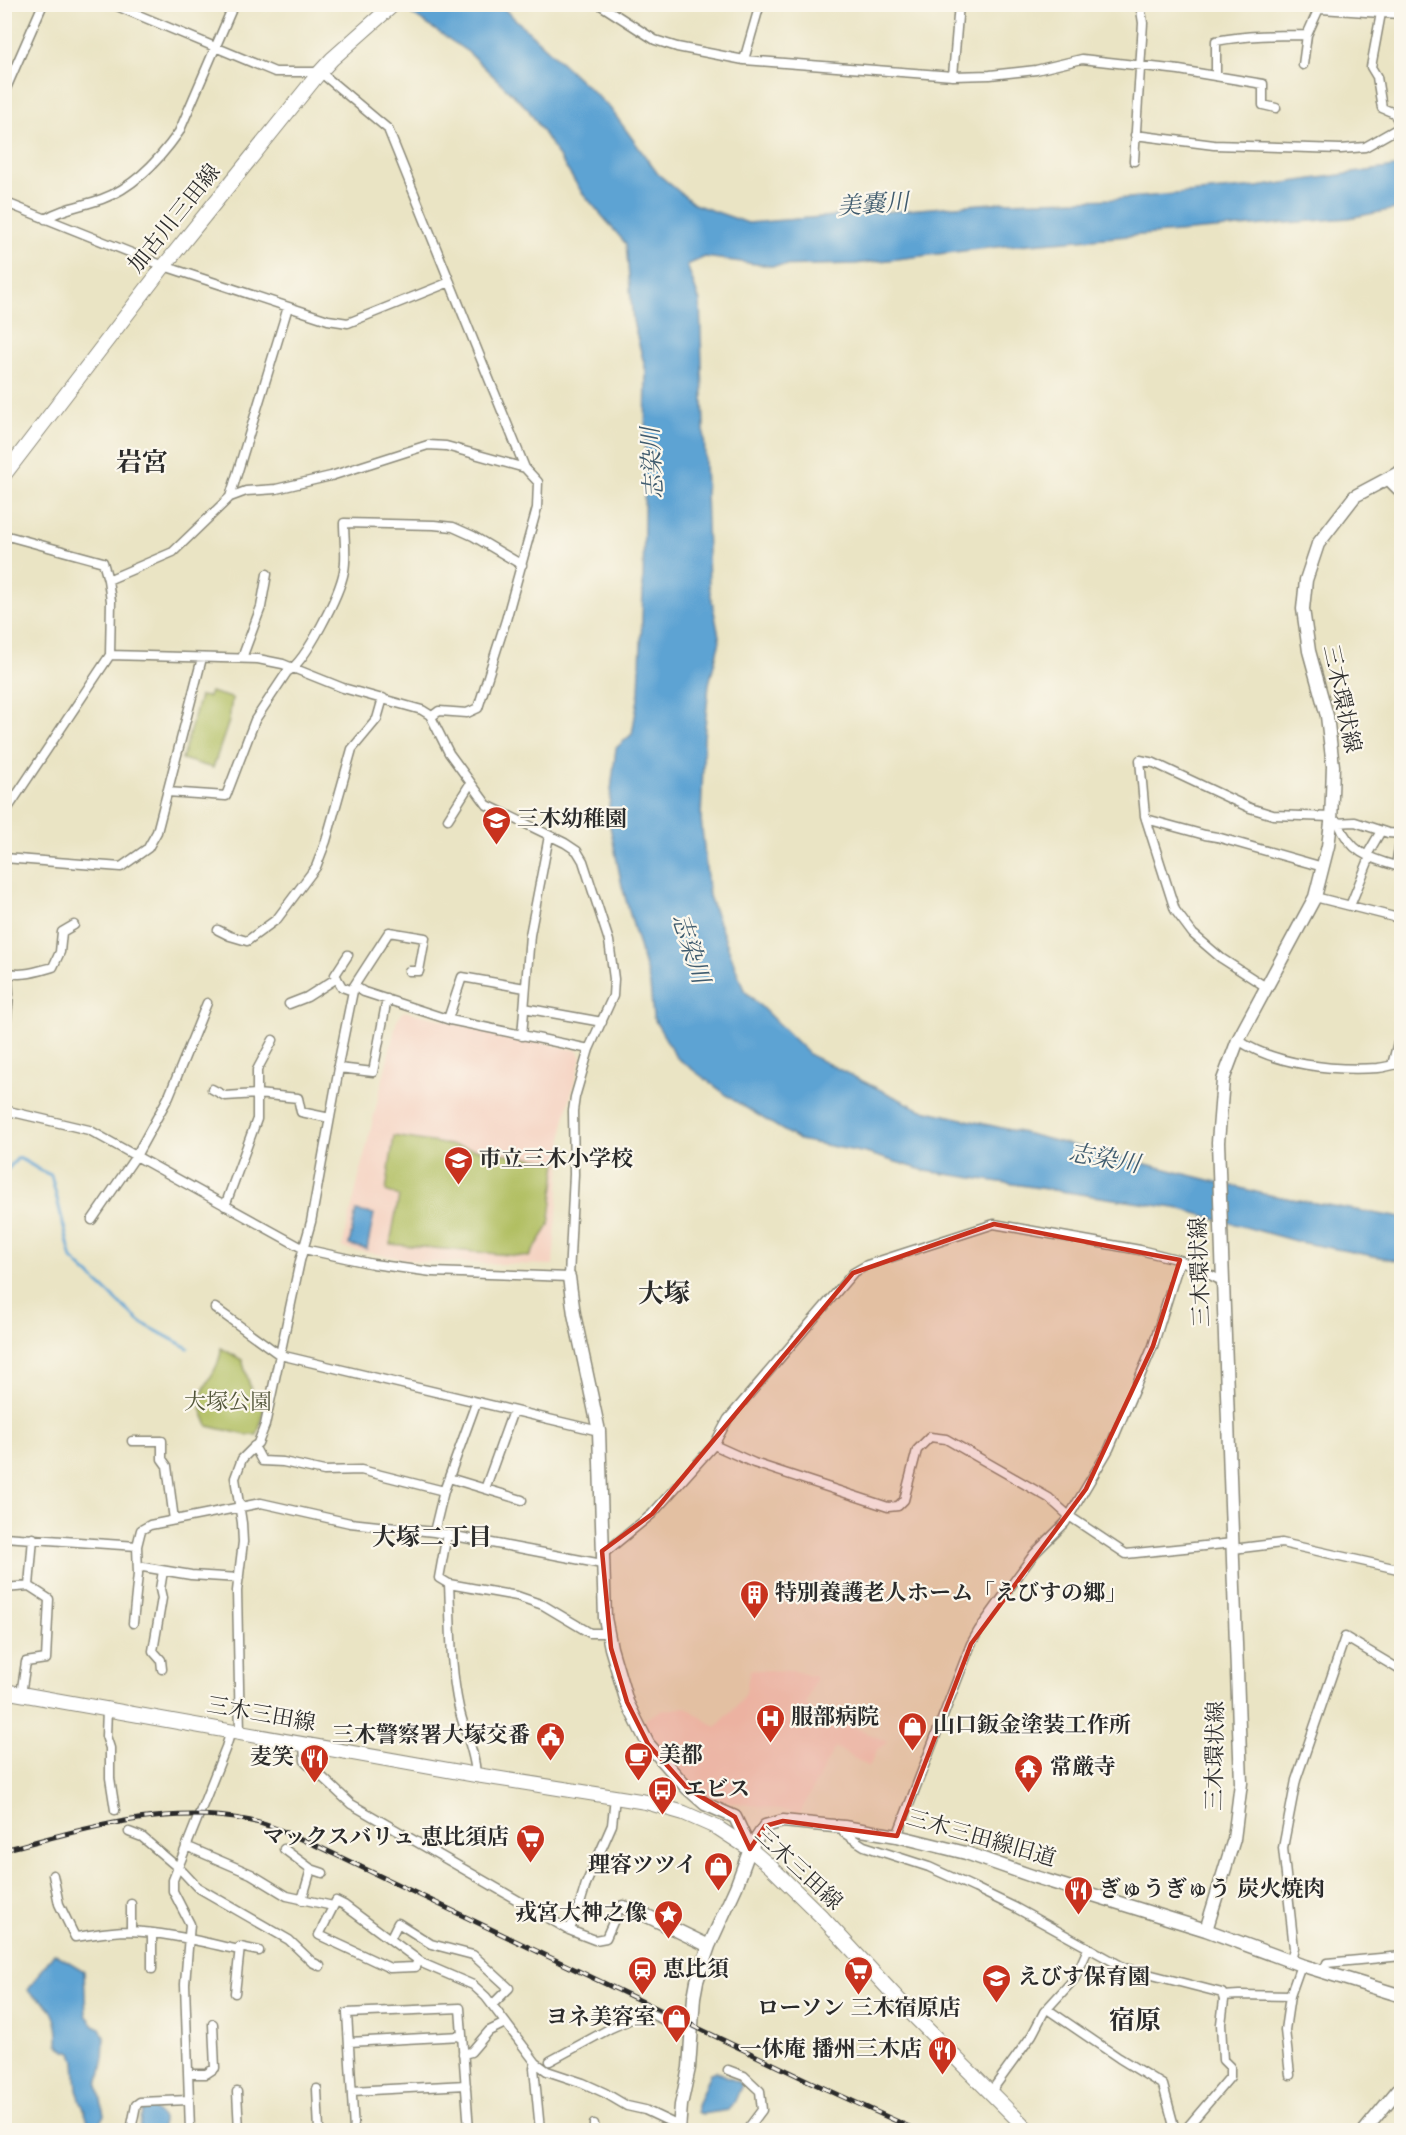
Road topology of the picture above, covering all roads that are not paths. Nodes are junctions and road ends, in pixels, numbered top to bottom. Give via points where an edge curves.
1 (43, 4) edge
2 (112, 4) edge
3 (234, 4) edge
4 (599, 4) edge
5 (760, 4) edge
6 (959, 4) edge
7 (1140, 4) edge
8 (391, 7) edge
9 (1321, 7) edge
10 (1381, 13) junction
11 (1401, 14) edge
12 (1307, 35) junction
13 (216, 47) junction
14 (744, 60) junction
15 (1140, 65) junction
16 (1303, 65) dead end
17 (320, 72) junction
18 (953, 76) junction
19 (1216, 76) junction
20 (4, 93) edge
21 (1276, 108) dead end
22 (1401, 126) edge
23 (1135, 135) junction
24 (1134, 161) dead end
25 (4, 202) edge
26 (45, 219) junction
27 (164, 266) junction
28 (450, 282) junction
29 (288, 307) junction
30 (525, 468) junction
31 (1401, 471) edge
32 (4, 474) edge
33 (1386, 479) junction
34 (1401, 492) edge
35 (230, 497) junction
36 (4, 535) edge
37 (522, 565) junction
38 (267, 574) dead end
39 (108, 580) junction
40 (110, 655) junction
41 (202, 657) junction
42 (242, 658) junction
43 (294, 668) junction
44 (383, 698) junction
45 (431, 717) junction
46 (470, 784) junction
47 (167, 792) junction
48 (4, 814) edge
49 (448, 819) dead end
50 (1146, 819) junction
51 (1334, 821) junction
52 (1381, 831) junction
53 (1401, 834) edge
54 (549, 836) junction
55 (1368, 856) junction
56 (4, 858) edge
57 (1323, 867) junction
58 (1315, 897) junction
59 (1350, 906) junction
60 (1401, 920) edge
61 (74, 925) dead end
62 (218, 930) dead end
63 (348, 955) dead end
64 (409, 971) dead end
65 (6, 972) edge
66 (337, 978) junction
67 (1266, 987) junction
68 (354, 988) junction
69 (525, 988) junction
70 (387, 999) junction
71 (207, 1003) dead end
72 (289, 1004) dead end
73 (524, 1008) junction
74 (448, 1019) junction
75 (602, 1022) junction
76 (1401, 1027) edge
77 (522, 1036) junction
78 (273, 1040) dead end
79 (1238, 1040) junction
80 (4, 1049) edge
81 (589, 1049) junction
82 (1397, 1064) edge
83 (339, 1068) junction
84 (212, 1089) dead end
85 (257, 1094) junction
86 (4, 1110) edge
87 (330, 1118) junction
88 (136, 1156) junction
89 (225, 1206) junction
90 (92, 1220) dead end
91 (304, 1249) junction
92 (1180, 1260) junction
93 (568, 1277) junction
94 (1222, 1281) junction
95 (214, 1308) dead end
96 (279, 1355) junction
97 (476, 1402) junction
98 (513, 1411) junction
99 (599, 1431) junction
100 (132, 1441) dead end
101 (714, 1445) junction
102 (254, 1446) junction
103 (448, 1478) junction
104 (485, 1489) junction
105 (444, 1491) junction
106 (522, 1500) dead end
107 (240, 1508) junction
108 (1069, 1516) junction
109 (174, 1520) junction
110 (434, 1532) junction
111 (447, 1534) junction
112 (4, 1537) edge
113 (33, 1538) junction
114 (137, 1546) junction
115 (1233, 1546) junction
116 (602, 1558) junction
117 (138, 1569) junction
118 (1401, 1570) edge
119 (163, 1571) junction
120 (239, 1578) junction
121 (449, 1584) junction
122 (29, 1586) junction
123 (4, 1588) edge
124 (133, 1623) dead end
125 (608, 1633) junction
126 (162, 1669) dead end
127 (1401, 1671) edge
128 (4, 1691) edge
129 (21, 1694) junction
130 (107, 1709) junction
131 (235, 1732) junction
132 (304, 1744) junction
133 (476, 1774) junction
134 (615, 1797) junction
135 (115, 1810) dead end
136 (844, 1827) junction
137 (129, 1832) dead end
138 (897, 1836) junction
139 (186, 1846) junction
140 (284, 1849) dead end
141 (750, 1849) junction
142 (178, 1868) junction
143 (311, 1869) junction
144 (323, 1873) dead end
145 (53, 1875) dead end
146 (302, 1900) junction
147 (131, 1904) dead end
148 (333, 1906) junction
149 (623, 1907) joint
150 (569, 1930) junction
151 (1206, 1930) junction
152 (131, 1931) junction
153 (152, 1933) junction
154 (190, 1938) junction
155 (390, 1939) junction
156 (709, 1946) junction
157 (1088, 1949) junction
158 (239, 1950) junction
159 (260, 1951) dead end
160 (1401, 1956) edge
161 (418, 1960) junction
162 (1296, 1963) junction
163 (320, 1966) dead end
164 (152, 1969) dead end
165 (1324, 1971) junction
166 (235, 1993) dead end
167 (1223, 1996) junction
168 (1290, 1996) junction
169 (1401, 1996) edge
170 (492, 2005) junction
171 (1047, 2009) junction
172 (505, 2023) junction
173 (213, 2024) dead end
174 (692, 2033) junction
175 (461, 2036) junction
176 (349, 2042) junction
177 (463, 2054) junction
178 (550, 2061) dead end
179 (536, 2063) junction
180 (728, 2070) dead end
181 (188, 2074) junction
182 (1290, 2075) dead end
183 (466, 2085) junction
184 (1401, 2085) edge
185 (317, 2089) dead end
186 (352, 2091) junction
187 (237, 2092) dead end
188 (990, 2093) junction
189 (189, 2100) junction
190 (679, 2128) edge
191 (131, 2130) edge
192 (190, 2130) edge
193 (239, 2130) edge
194 (319, 2130) edge
195 (354, 2130) edge
196 (469, 2130) edge
197 (540, 2130) edge
198 (747, 2130) edge
199 (1028, 2130) edge
200 (1175, 2130) edge
201 (1185, 2130) edge
202 (1286, 2130) edge
203 (1295, 2130) edge
204 (1365, 2130) edge

1 - 20 street
2 - 13 street
3 - 13 street
4 - 14 street via 655,40
5 - 14 street
6 - 18 street
7 - 15 street
8 - 17 main road, 加古川三田線
9 - 10 street
9 - 12 street
10 - 11 street
10 - 22 street via 1371,68 1377,77 1382,108 1394,113
12 - 16 street
12 - 19 street via 1216,41
13 - 17 street via 275,72
13 - 26 street via 179,132 137,180 104,198
14 - 18 street
15 - 18 street via 1082,59 1036,70
15 - 19 street
15 - 23 street
17 - 27 main road, 加古川三田線
17 - 28 street via 388,129
19 - 21 street via 1263,84 1263,105
22 - 23 street via 1365,147 1341,149 1214,145
23 - 24 street
25 - 26 street
26 - 27 street
27 - 29 street
27 - 32 main road, 加古川三田線
28 - 29 street via 348,323
28 - 30 street
29 - 35 street
30 - 35 street via 446,446 428,445 331,476
30 - 37 street via 538,482 537,508
31 - 33 main road, 三木環状線
33 - 34 street
33 - 51 main road, 三木環状線 via 1354,496 1318,544 1306,580 1303,609 1331,742
35 - 39 street via 173,552
36 - 39 street via 103,562
37 - 43 street via 453,528 344,524 344,570 334,600
37 - 45 street via 478,708 467,713 439,711
38 - 42 street via 261,607
39 - 40 street
40 - 41 street
40 - 48 street
41 - 42 street
41 - 47 street
42 - 43 street
43 - 44 street via 343,688
43 - 47 street via 287,672 255,720 226,796
44 - 45 street via 422,710
44 - 62 street via 377,719 352,749 316,867 277,919 247,941
45 - 46 street
46 - 49 street
46 - 54 street via 487,805
47 - 56 street via 157,832 148,848 121,867
50 - 51 street via 1140,760 1273,815
50 - 57 street
50 - 67 street via 1175,910 1193,934 1221,958
51 - 52 street via 1355,822
51 - 55 street via 1351,846
51 - 57 main road, 三木環状線
52 - 53 street
52 - 55 street
53 - 55 street via 1396,866
54 - 69 street via 530,935
54 - 75 street via 577,851 583,861 609,941 614,996
55 - 59 street
57 - 58 main road, 三木環状線
58 - 59 street
58 - 67 main road, 三木環状線
59 - 60 street
61 - 65 street via 62,932 54,967 26,974
63 - 66 street via 335,975
64 - 68 street via 419,971 425,938 389,932
65 - 80 street via 9,994
66 - 68 street via 342,987
66 - 72 street
67 - 79 main road, 三木環状線
68 - 70 street
68 - 83 street
69 - 73 street
69 - 74 street via 462,977
70 - 74 street
70 - 83 street via 373,1072
71 - 88 street via 169,1096
73 - 75 street
73 - 77 street
74 - 77 street
75 - 81 street
76 - 82 street
77 - 81 street
78 - 85 street via 257,1070
79 - 82 street via 1275,1059 1346,1068
79 - 94 main road, 三木環状線 via 1223,1080 1218,1142
81 - 93 street via 573,1111
83 - 87 street
84 - 85 street via 225,1096
85 - 87 street via 298,1098 301,1112
85 - 89 street via 256,1119
86 - 88 street via 89,1130
87 - 91 street
88 - 89 street
88 - 90 street
89 - 91 street
91 - 93 street via 432,1272
91 - 96 street
92 - 94 street
92 - 101 street via 1082,1238 993,1224 867,1265 853,1273 776,1361 728,1419
92 - 108 street via 1131,1401 1109,1449
93 - 99 main road
94 - 115 main road, 三木環状線
95 - 96 street
96 - 97 street
96 - 102 street via 265,1425
97 - 98 street
97 - 103 street
98 - 99 street
98 - 104 street
99 - 116 main road
100 - 109 street via 162,1441
101 - 108 street via 754,1463 888,1508 904,1500 917,1450 930,1437 946,1439 1049,1498
101 - 116 street via 652,1514
102 - 105 street via 262,1461 324,1471 361,1470
102 - 107 street via 242,1459 235,1478
103 - 104 street
103 - 105 street
104 - 106 street
105 - 110 street
107 - 109 street
107 - 110 street via 261,1503 350,1523
107 - 120 street via 243,1542
108 - 115 street via 1126,1554
108 - 138 street via 1034,1554 971,1644
109 - 114 street via 141,1530
110 - 111 street
111 - 116 street
111 - 121 street via 439,1578
112 - 113 street
113 - 114 street
113 - 122 street
114 - 117 street
115 - 118 street via 1282,1543
115 - 151 main road, 三木環状線 via 1241,1783 1234,1839
116 - 125 main road
117 - 119 street
117 - 124 street
119 - 120 street
119 - 126 street via 153,1651 161,1660
120 - 131 street
121 - 125 street via 517,1596 543,1605 590,1633
121 - 133 street via 453,1675
122 - 123 street
122 - 129 street via 49,1599 46,1659 26,1662
125 - 141 main road via 627,1702 648,1744 705,1804 735,1817
127 - 162 street via 1345,1637 1296,1780 1283,1848
128 - 129 main road, 三木三田線
129 - 130 main road, 三木三田線
130 - 131 main road, 三木三田線
130 - 135 street via 105,1736 110,1748
131 - 132 main road, 三木三田線
131 - 139 street
132 - 133 main road, 三木三田線
132 - 150 street via 305,1761 351,1804
133 - 134 main road, 三木三田線
134 - 141 main road, 三木三田線 via 684,1813 718,1828
134 - 150 street via 612,1825
136 - 138 main road, 三木三田線旧道
136 - 141 main road, 三木三田線旧道 via 783,1821 765,1826
136 - 157 street via 844,1833 864,1846 929,1867 1014,1907
137 - 142 street via 142,1837
138 - 151 main road, 三木三田線旧道 via 966,1853
139 - 142 street
139 - 146 street
140 - 143 street
141 - 156 main road, 三木三田線旧道
141 - 188 main road, 三木三田線 via 821,1916
142 - 154 street via 173,1891 190,1924
142 - 163 street via 197,1887 290,1940
143 - 144 street
143 - 146 street
145 - 152 street via 60,1904 75,1937
146 - 148 street
147 - 152 street
148 - 155 street via 336,1900
148 - 161 street via 319,1935 390,1968 414,1967
149 - 150 street via 606,1938 595,1940
149 - 156 main road
151 - 162 main road
152 - 153 street
153 - 154 street
153 - 164 street
154 - 158 street
154 - 181 street via 185,1984
155 - 161 street
155 - 170 street via 398,1923 431,1944 473,1955 509,1988
156 - 174 main road, 三木三田線旧道 via 697,1980
157 - 167 street via 1125,1968 1212,1989
157 - 171 street via 1075,1978
158 - 159 street via 240,1947
158 - 166 street
160 - 165 street via 1327,1963
161 - 170 street via 473,1984
162 - 165 main road
162 - 168 street
165 - 169 main road
167 - 168 street
167 - 201 street via 1223,2060 1230,2067 1230,2077
168 - 182 street via 1285,2038
170 - 172 street
171 - 188 street
171 - 200 street via 1163,2085
172 - 177 street via 489,2031 471,2052
172 - 179 street
173 - 181 street via 215,2068 206,2074
174 - 178 street via 646,2012
174 - 190 main road, 三木三田線旧道
175 - 176 street
175 - 176 street via 460,2008 347,2013
175 - 177 street
176 - 186 street
177 - 183 street
179 - 190 street
179 - 197 street
180 - 198 street via 744,2076 760,2091 762,2110
181 - 189 street
183 - 186 street
183 - 196 street
184 - 204 main road
185 - 194 street
186 - 195 street
187 - 193 street
188 - 199 main road, 三木三田線
189 - 191 street via 140,2102
189 - 192 street
202 - 203 street

